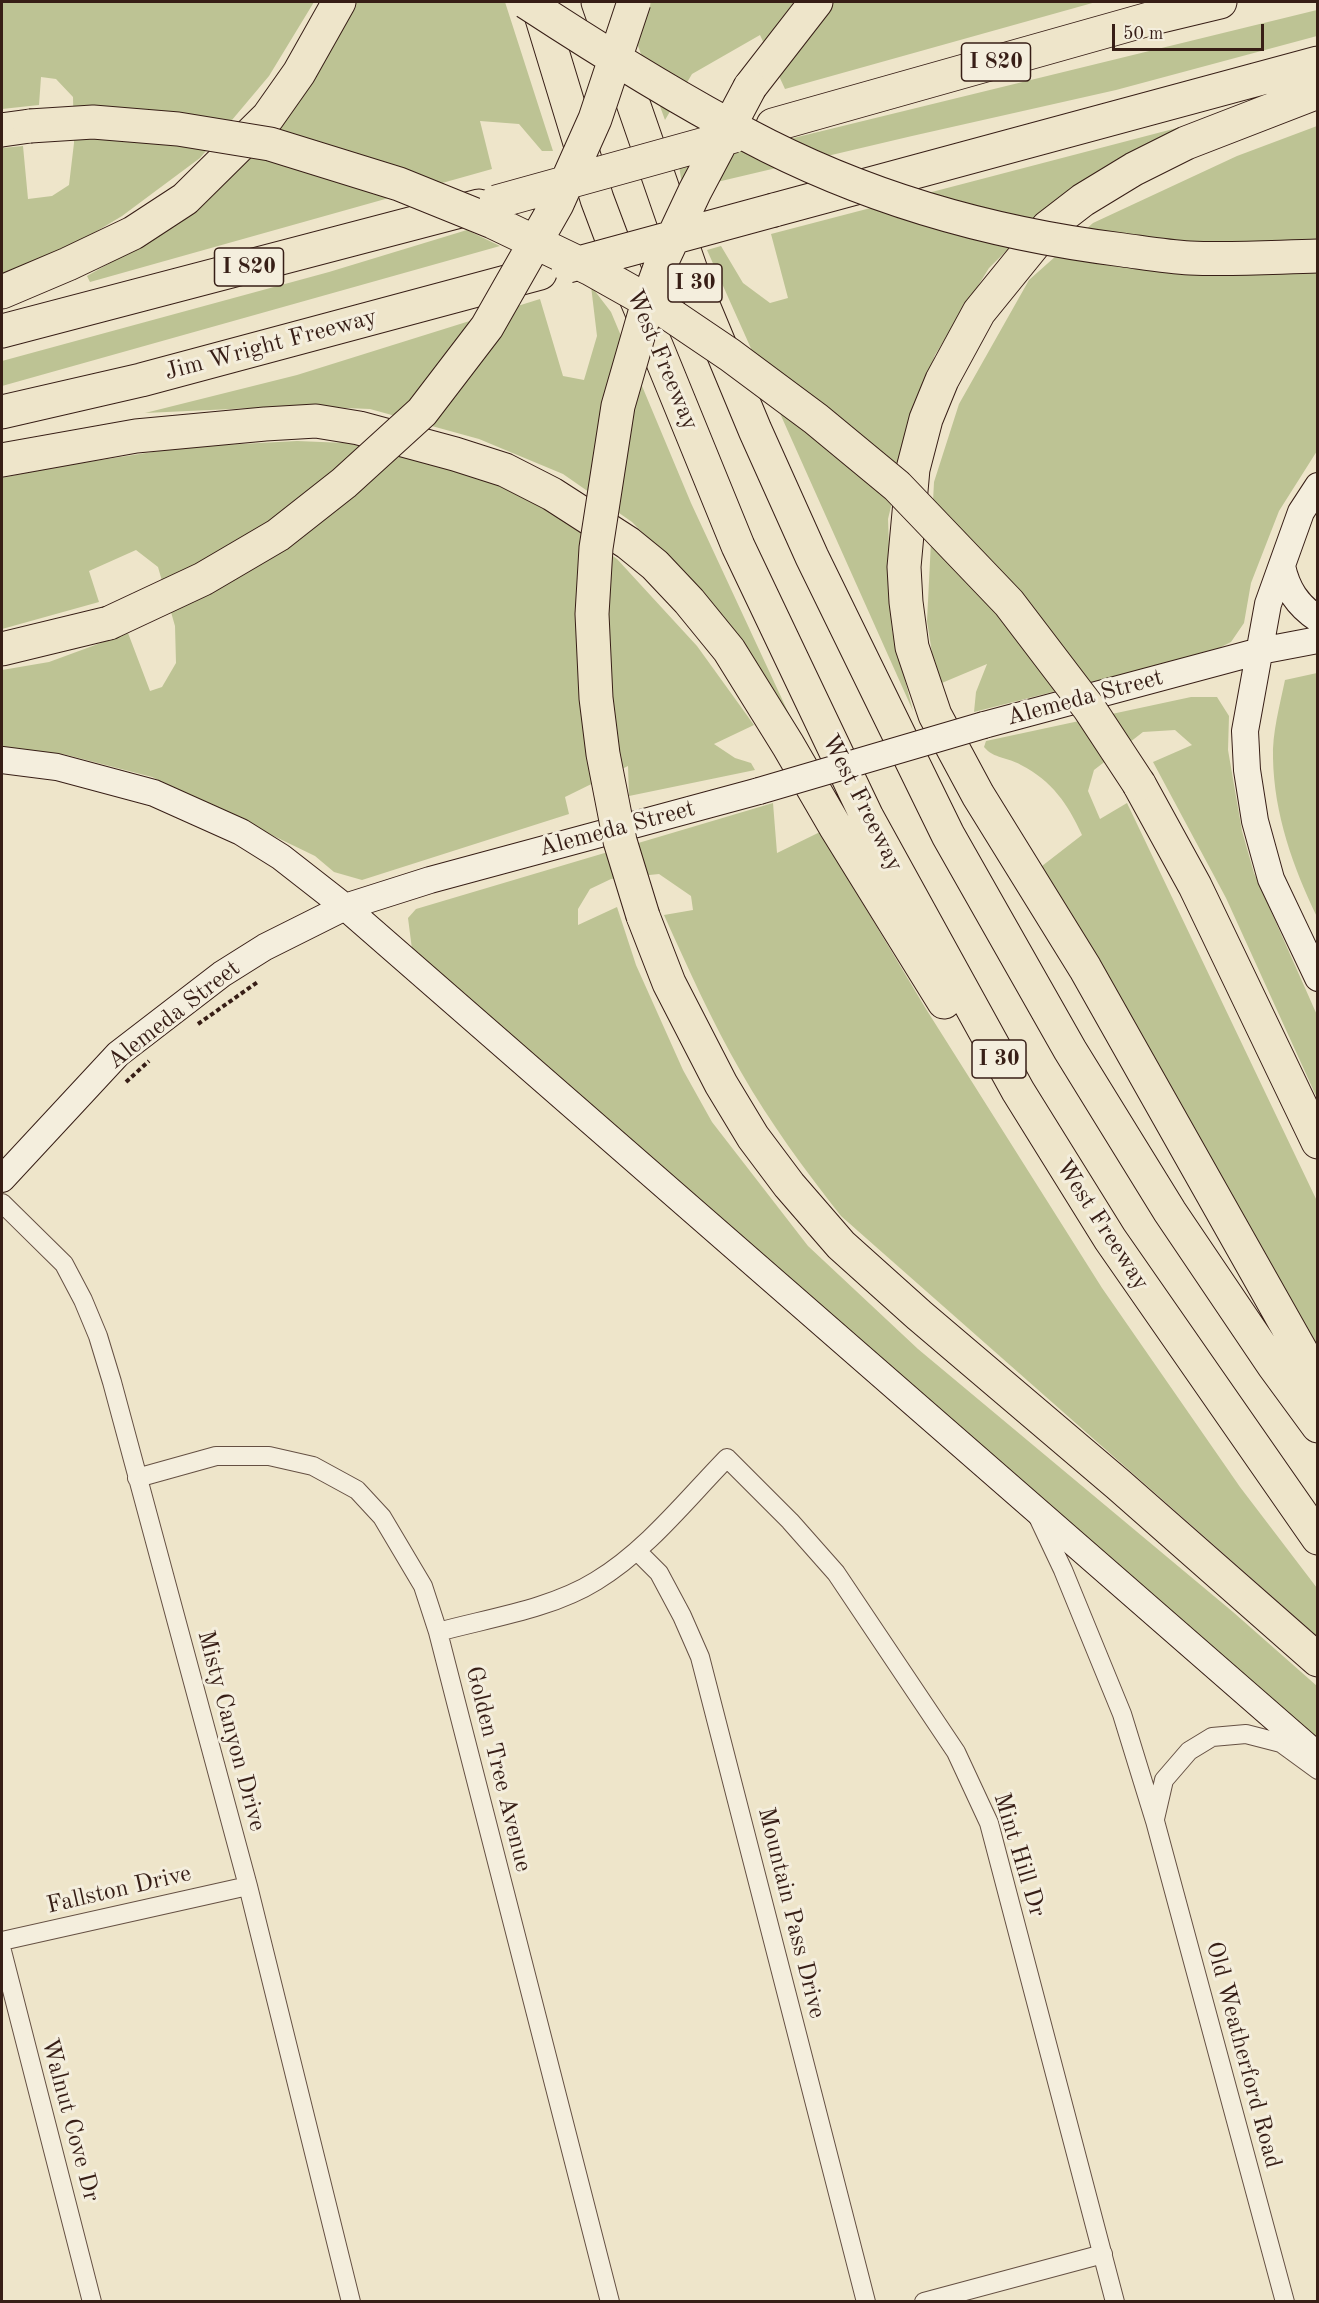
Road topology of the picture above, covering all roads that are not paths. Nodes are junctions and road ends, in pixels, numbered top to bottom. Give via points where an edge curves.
1 (339, 2) edge
2 (526, 2) edge
3 (537, 2) edge
4 (598, 2) edge
5 (634, 2) edge
6 (816, 2) edge
7 (1220, 2) edge
8 (1317, 63) edge
9 (1317, 92) edge
10 (16, 128) edge
11 (1317, 256) edge
12 (2, 292) edge
13 (2, 330) edge
14 (2, 412) edge
15 (2, 460) edge
16 (1317, 486) edge
17 (1282, 566) junction
18 (1317, 619) edge
19 (1317, 640) edge
20 (2, 649) edge
21 (1260, 651) junction
22 (2, 760) edge
23 (345, 907) junction
24 (1317, 978) edge
25 (1017, 1091) junction
26 (1317, 1142) edge
27 (2, 1179) edge
28 (2, 1203) edge
29 (1317, 1380) edge
30 (1317, 1426) edge
31 (137, 1478) junction
32 (1035, 1511) junction
33 (1317, 1538) edge
34 (637, 1551) junction
35 (438, 1632) junction
36 (1317, 1659) edge
37 (1317, 1756) edge
38 (1317, 1770) edge
39 (1155, 1821) junction
40 (248, 1886) junction
41 (2, 1941) edge
42 (2, 1951) edge
43 (1103, 2254) junction
44 (92, 2301) edge
45 (351, 2301) edge
46 (610, 2301) edge
47 (866, 2301) edge
48 (924, 2301) edge
49 (1115, 2301) edge
50 (1285, 2301) edge

1 - 12 highway via 299,73 268,117 184,199 132,233
2 - 11 highway, bridge via 610,57 749,136 893,197 1003,231 1085,246 1190,258
3 - 25 highway, West Freeway / I 30 via 597,199 738,546 867,817
4 - 30 highway, I 30 via 703,305 755,430 812,557 948,835 1070,1050 1170,1212
5 - 20 highway, bridge via 595,119 557,204 487,327 422,412 344,483 278,535 203,579 109,623
6 - 36 highway, bridge via 750,87 695,191 650,295 618,406 596,548 592,614 596,698 620,841 669,983 721,1084 753,1137 789,1185 841,1245
7 - 13 highway, I 820, bridge via 496,202
8 - 14 highway, Jim Wright Freeway, bridge via 141,380
9 - 29 highway via 1186,143 1134,169 1048,227 979,312 942,380 926,419 913,469 904,567 912,647 935,715 978,795 1085,968
10 - 26 highway, bridge via 93,122 178,129 270,144 399,184 493,222 591,269 662,309 816,419 897,486 1009,603 1089,708 1139,784 1195,886
15 - 25 highway via 136,436 316,421 359,428 475,460 505,470 569,504 655,565 729,650 955,1021 989,1072
16 - 17 main road via 1301,512
17 - 18 main road via 1294,598
17 - 21 main road via 1268,604
19 - 21 main road, Alemeda Street
21 - 23 main road, Alemeda Street, bridge via 984,725
21 - 24 main road via 1245,731 1255,821 1271,879
22 - 23 main road via 57,767 154,793 241,832 281,857
23 - 27 main road, Alemeda Street via 265,947 222,974 118,1054
23 - 32 main road
25 - 33 highway, West Freeway / I 30 via 1110,1239
28 - 31 street, Misty Canyon Drive via 63,1264 83,1300 112,1382
31 - 35 street, Golden Tree Avenue via 216,1456 269,1456 313,1466 357,1490 381,1517 423,1586
31 - 40 street, Misty Canyon Drive
32 - 37 main road
32 - 39 street, Old Weatherford Road via 1122,1714
34 - 35 street via 596,1582 551,1602
34 - 43 street, Mint Hill Dr via 727,1458 836,1573 956,1752 989,1823
34 - 47 street, Mountain Pass Drive via 659,1573 700,1657
35 - 46 street, Golden Tree Avenue
38 - 39 street, Old Weatherford Road via 1281,1743 1246,1734 1212,1737 1189,1751 1164,1780
39 - 50 street, Old Weatherford Road
40 - 41 street, Fallston Drive
40 - 45 street, Misty Canyon Drive
42 - 44 street, Walnut Cove Dr
43 - 48 street
43 - 49 street, Mint Hill Dr

